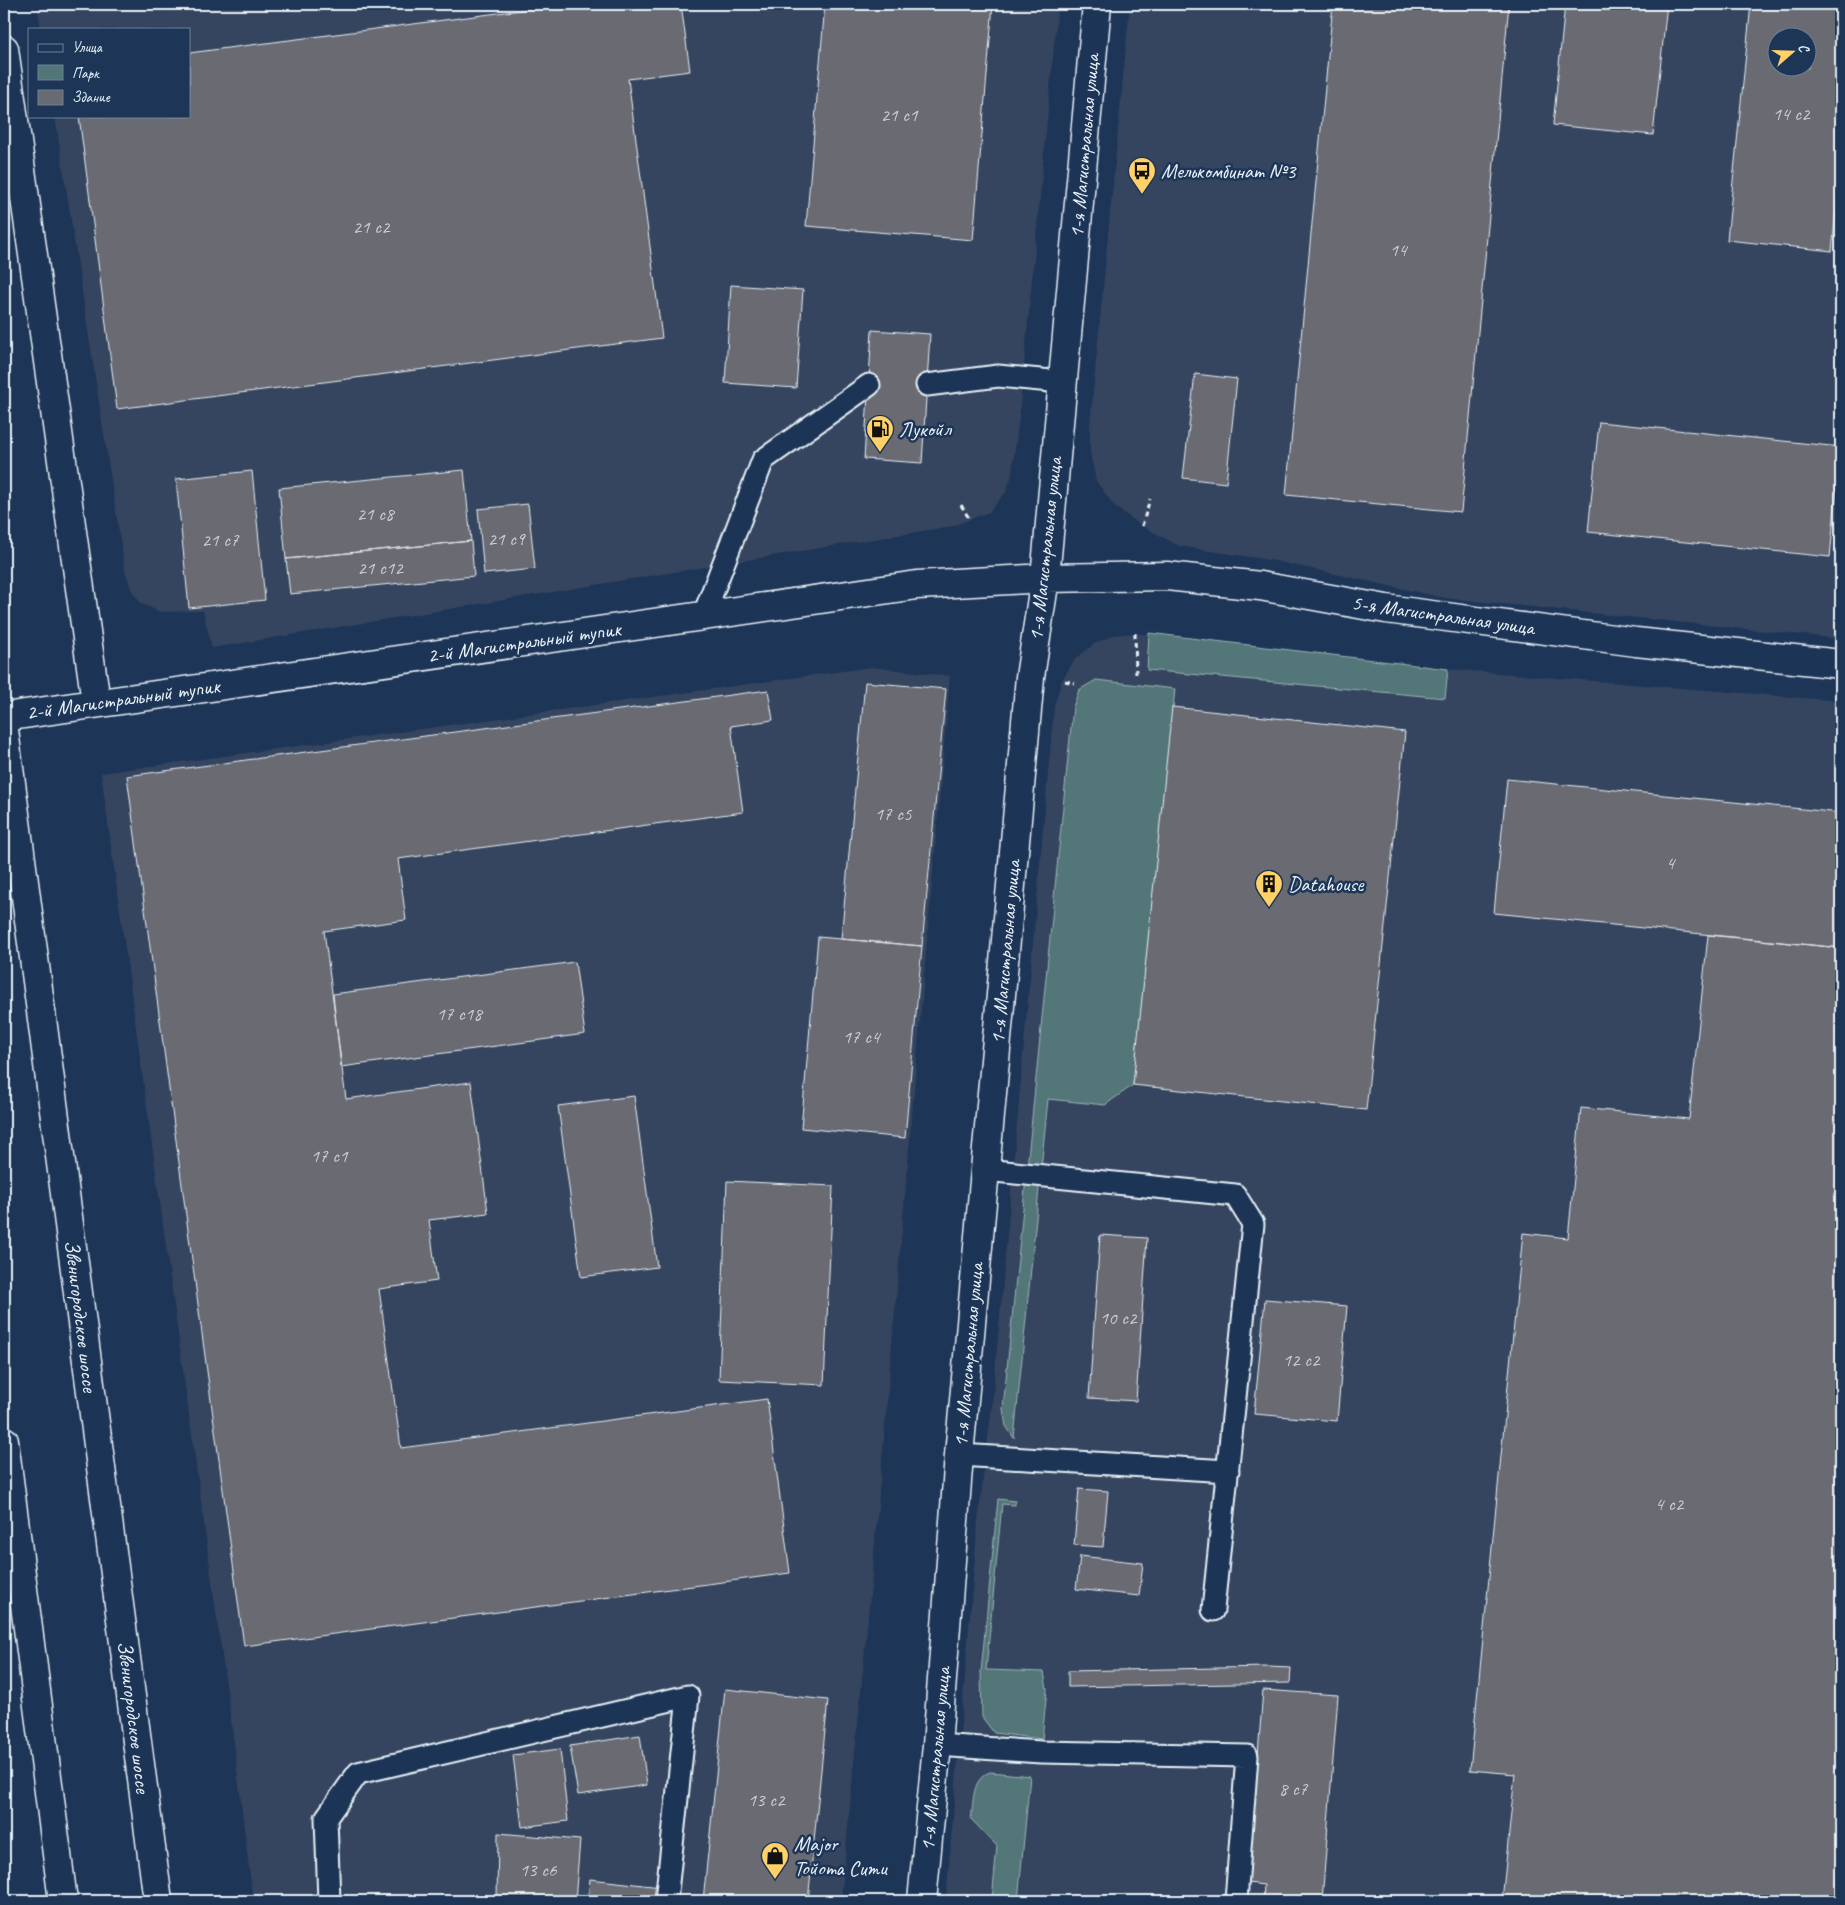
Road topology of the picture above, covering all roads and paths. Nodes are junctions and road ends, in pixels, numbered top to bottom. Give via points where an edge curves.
1 (1097, 4) edge
2 (4, 49) edge
3 (1062, 382) junction
4 (869, 385) dead end
5 (927, 386) dead end
6 (1150, 499) dead end
7 (961, 505) dead end
8 (970, 520) dead end
9 (1142, 526) dead end
10 (1045, 578) junction
11 (703, 617) junction
12 (1135, 633) dead end
13 (1841, 664) edge
14 (1136, 676) dead end
15 (96, 702) junction
16 (4, 717) edge
17 (4, 730) edge
18 (985, 1170) junction
19 (4, 1440) edge
20 (959, 1454) junction
21 (1228, 1472) junction
22 (1213, 1610) dead end
23 (938, 1745) junction
24 (63, 1901) edge
25 (158, 1901) edge
26 (330, 1901) edge
27 (666, 1901) edge
28 (922, 1901) edge
29 (1236, 1901) edge

1 - 3 street, 1-я Магистральная улица
2 - 15 street
3 - 5 lane via 998,376
3 - 10 street, 1-я Магистральная улица
4 - 11 lane via 763,460
6 - 9 path
7 - 8 path
10 - 11 street, 2-й Магистральный тупик via 917,585
10 - 13 street, 5-я Магистральная улица via 1166,576 1260,586 1386,609 1636,642
10 - 18 street, 1-я Магистральная улица via 1030,677
11 - 15 street, 2-й Магистральный тупик
12 - 14 path
15 - 16 street, 2-й Магистральный тупик
17 - 25 street, Звенигородское шоссе
18 - 20 street, 1-я Магистральная улица
18 - 21 lane via 1235,1195 1253,1224
19 - 24 street
20 - 21 lane
20 - 23 street, 1-я Магистральная улица
21 - 22 lane
23 - 28 street, 1-я Магистральная улица
23 - 29 lane via 1041,1752 1247,1756
26 - 27 lane via 326,1818 358,1773 688,1696

